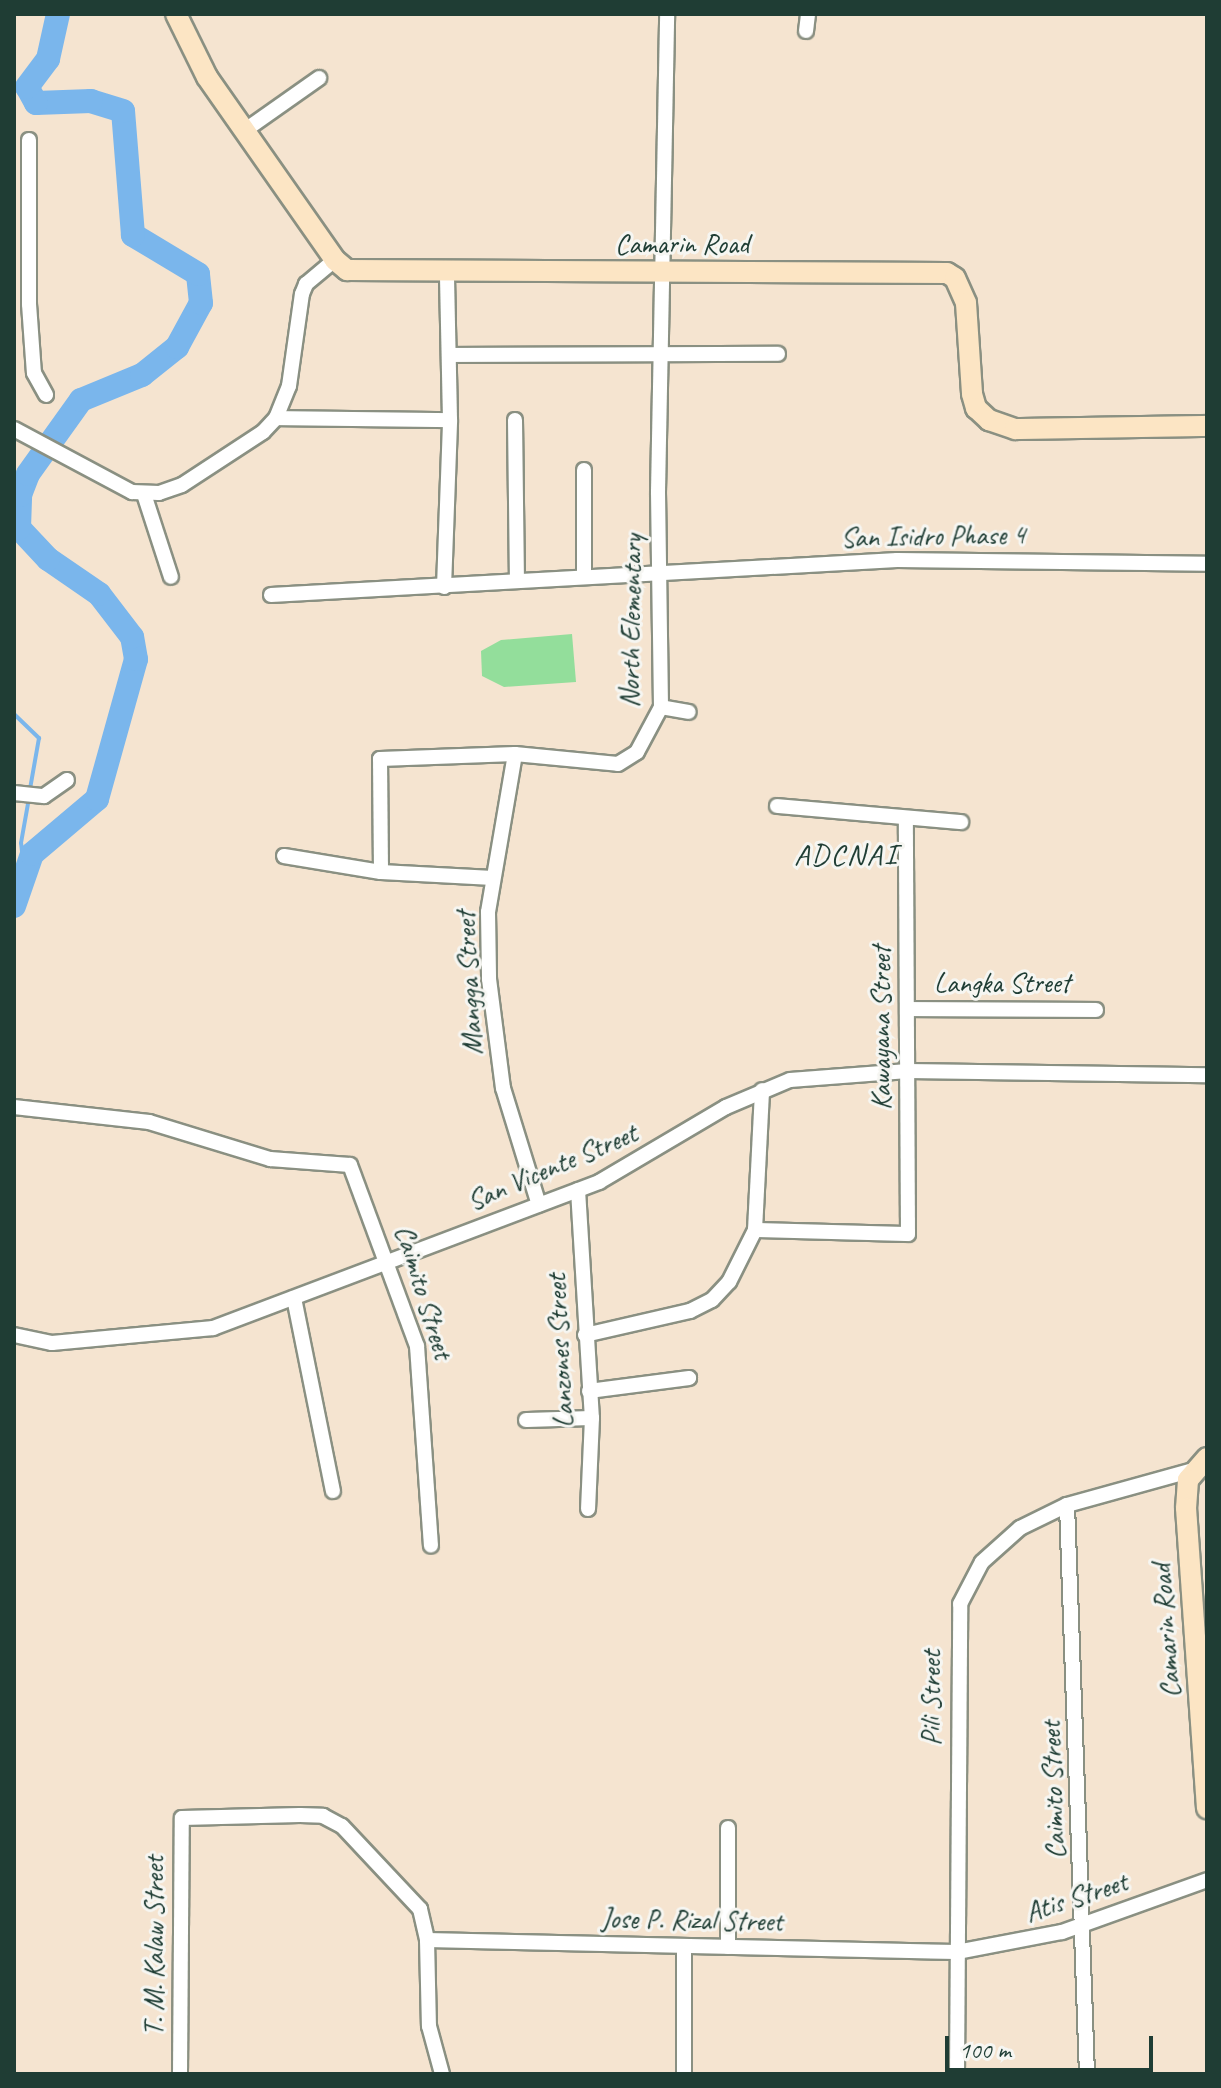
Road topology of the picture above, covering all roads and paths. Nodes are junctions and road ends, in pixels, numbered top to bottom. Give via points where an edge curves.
1 (176, 14) edge
2 (667, 14) edge
3 (808, 14) edge
4 (806, 31) dead end
5 (319, 78) dead end
6 (244, 131) junction
7 (29, 140) dead end
8 (335, 260) junction
9 (21, 269) edge
10 (447, 272) junction
11 (663, 273) junction
12 (662, 354) junction
13 (778, 354) dead end
14 (449, 355) junction
15 (46, 395) dead end
16 (276, 418) junction
17 (450, 420) junction
18 (515, 420) dead end
19 (1207, 426) edge
20 (16, 430) edge
21 (584, 470) dead end
22 (144, 494) junction
23 (1207, 564) edge
24 (660, 572) junction
25 (584, 576) junction
26 (171, 577) dead end
27 (517, 580) junction
28 (444, 587) junction
29 (271, 595) dead end
30 (661, 707) junction
31 (689, 712) dead end
32 (515, 754) junction
33 (67, 780) dead end
34 (14, 793) edge
35 (777, 806) dead end
36 (906, 820) junction
37 (961, 822) dead end
38 (284, 856) dead end
39 (381, 872) junction
40 (493, 878) junction
41 (907, 1009) junction
42 (1096, 1010) dead end
43 (908, 1071) junction
44 (1207, 1075) edge
45 (762, 1090) junction
46 (14, 1107) edge
47 (578, 1190) junction
48 (539, 1205) junction
49 (755, 1230) junction
50 (389, 1261) junction
51 (294, 1298) junction
52 (14, 1335) edge
53 (585, 1335) junction
54 (689, 1378) dead end
55 (589, 1391) junction
56 (592, 1418) junction
57 (526, 1420) dead end
58 (1200, 1464) edge
59 (333, 1491) dead end
60 (1067, 1505) junction
61 (588, 1509) dead end
62 (431, 1546) dead end
63 (1198, 1578) edge
64 (1207, 1808) edge
65 (728, 1828) dead end
66 (1207, 1880) edge
67 (1085, 1924) junction
68 (427, 1940) junction
69 (684, 1946) junction
70 (728, 1947) junction
71 (957, 1952) junction
72 (180, 2074) edge
73 (442, 2074) edge
74 (684, 2074) edge
75 (957, 2074) edge
76 (1087, 2074) edge

1 - 6 main road via 207,77
2 - 11 street, North Elementary
3 - 4 street
5 - 6 street
6 - 8 main road
7 - 9 street
8 - 10 main road, Camarin Road via 359,272
8 - 16 street via 306,284 302,294 289,386
9 - 15 street via 34,373
10 - 11 main road, Camarin Road
10 - 14 street
11 - 12 street, North Elementary
11 - 19 main road, Camarin Road via 947,273 955,278 966,303 972,394 989,420 1015,429
12 - 13 street
12 - 14 street
12 - 24 street, North Elementary
14 - 17 street
16 - 17 street
16 - 22 street via 182,485
17 - 28 street
18 - 27 street
20 - 22 street via 79,466
21 - 25 street
22 - 26 street
23 - 24 street, San Isidro Phase 4 via 897,560
24 - 25 street, San Isidro Phase 4
24 - 30 street, North Elementary
25 - 27 street, San Isidro Phase 4
27 - 28 street, San Isidro Phase 4
28 - 29 street, San Isidro Phase 4
30 - 31 street
30 - 32 street, North Elementary via 646,741 618,764
32 - 39 street, North Elementary via 380,759
32 - 40 street, Mangga Street
33 - 34 street via 44,796
35 - 36 street
36 - 37 street
36 - 41 street, Kawayana Street
38 - 39 street
39 - 40 street
40 - 48 street, Mangga Street via 488,943 496,1056
41 - 42 street, Langka Street
41 - 43 street, Kawayana Street
43 - 44 street, San Vicente Street
43 - 45 street, San Vicente Street via 827,1074
43 - 49 street, Kawayana Street via 908,1234
45 - 47 street, San Vicente Street via 640,1162
45 - 49 street
46 - 50 street, Caimito Street via 149,1122 279,1161 342,1161 357,1173
47 - 48 street, San Vicente Street
47 - 53 street, Lanzones Street
48 - 50 street, San Vicente Street
49 - 53 street via 748,1252 712,1300 690,1311
50 - 51 street, San Vicente Street
50 - 62 street, Caimito Street via 423,1372
51 - 52 street, San Vicente Street via 213,1328 176,1335 52,1343
51 - 59 street
53 - 55 street, Lanzones Street
54 - 55 street
55 - 56 street, Lanzones Street
56 - 57 street
56 - 61 street, Lanzones Street
58 - 60 street, Pili Street
58 - 63 main road, Camarin Road via 1186,1492
60 - 67 street, Caimito Street
60 - 71 street, Pili Street via 997,1546 982,1562 960,1604
63 - 64 main road, Camarin Road
65 - 70 street
66 - 67 street, Atis Street
67 - 71 street, Atis Street
67 - 76 street, Caimito Street
68 - 69 street, Jose P. Rizal Street
68 - 72 street, T. M. Kalaw Street via 412,1896 334,1820 300,1815 182,1818
68 - 73 street via 429,2026
69 - 70 street, Jose P. Rizal Street
69 - 74 street
70 - 71 street, Jose P. Rizal Street
71 - 75 street, Pili Street

